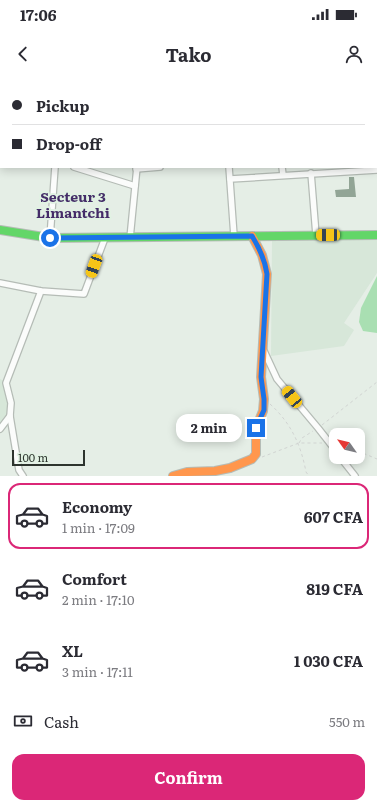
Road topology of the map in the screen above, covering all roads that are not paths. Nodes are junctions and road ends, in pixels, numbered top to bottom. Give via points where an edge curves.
1 (55, 168) edge
2 (77, 168) edge
3 (136, 168) edge
4 (229, 168) edge
5 (282, 168) edge
6 (332, 169) edge
7 (377, 170) edge
8 (311, 173) junction
9 (283, 175) junction
10 (230, 179) junction
11 (135, 186) junction
12 (0, 230) edge
13 (316, 235) junction
14 (377, 235) edge
15 (234, 236) junction
16 (252, 236) junction
17 (50, 238) junction
18 (105, 238) junction
19 (130, 238) junction
20 (0, 283) edge
21 (41, 291) junction
22 (263, 349) junction
23 (10, 416) junction
24 (0, 429) edge
25 (329, 442) edge
26 (346, 464) edge
27 (23, 476) edge
28 (175, 476) edge
29 (355, 476) edge

1 - 17 street
2 - 11 street
3 - 11 street
4 - 10 street
5 - 9 street
6 - 7 street
6 - 8 street
8 - 9 street
8 - 13 street
9 - 10 street
10 - 15 street
11 - 19 street
12 - 17 street
13 - 14 street
13 - 16 street
15 - 16 street
15 - 19 street
16 - 22 street via 260,249 267,274
17 - 18 street
18 - 19 street
18 - 21 street via 84,294
20 - 21 street
21 - 23 street via 6,383 11,402
22 - 25 street via 277,379
22 - 28 street via 261,377 264,410 256,428 257,451 252,459 230,468 187,472
23 - 24 street
23 - 27 street via 19,470
26 - 29 street

